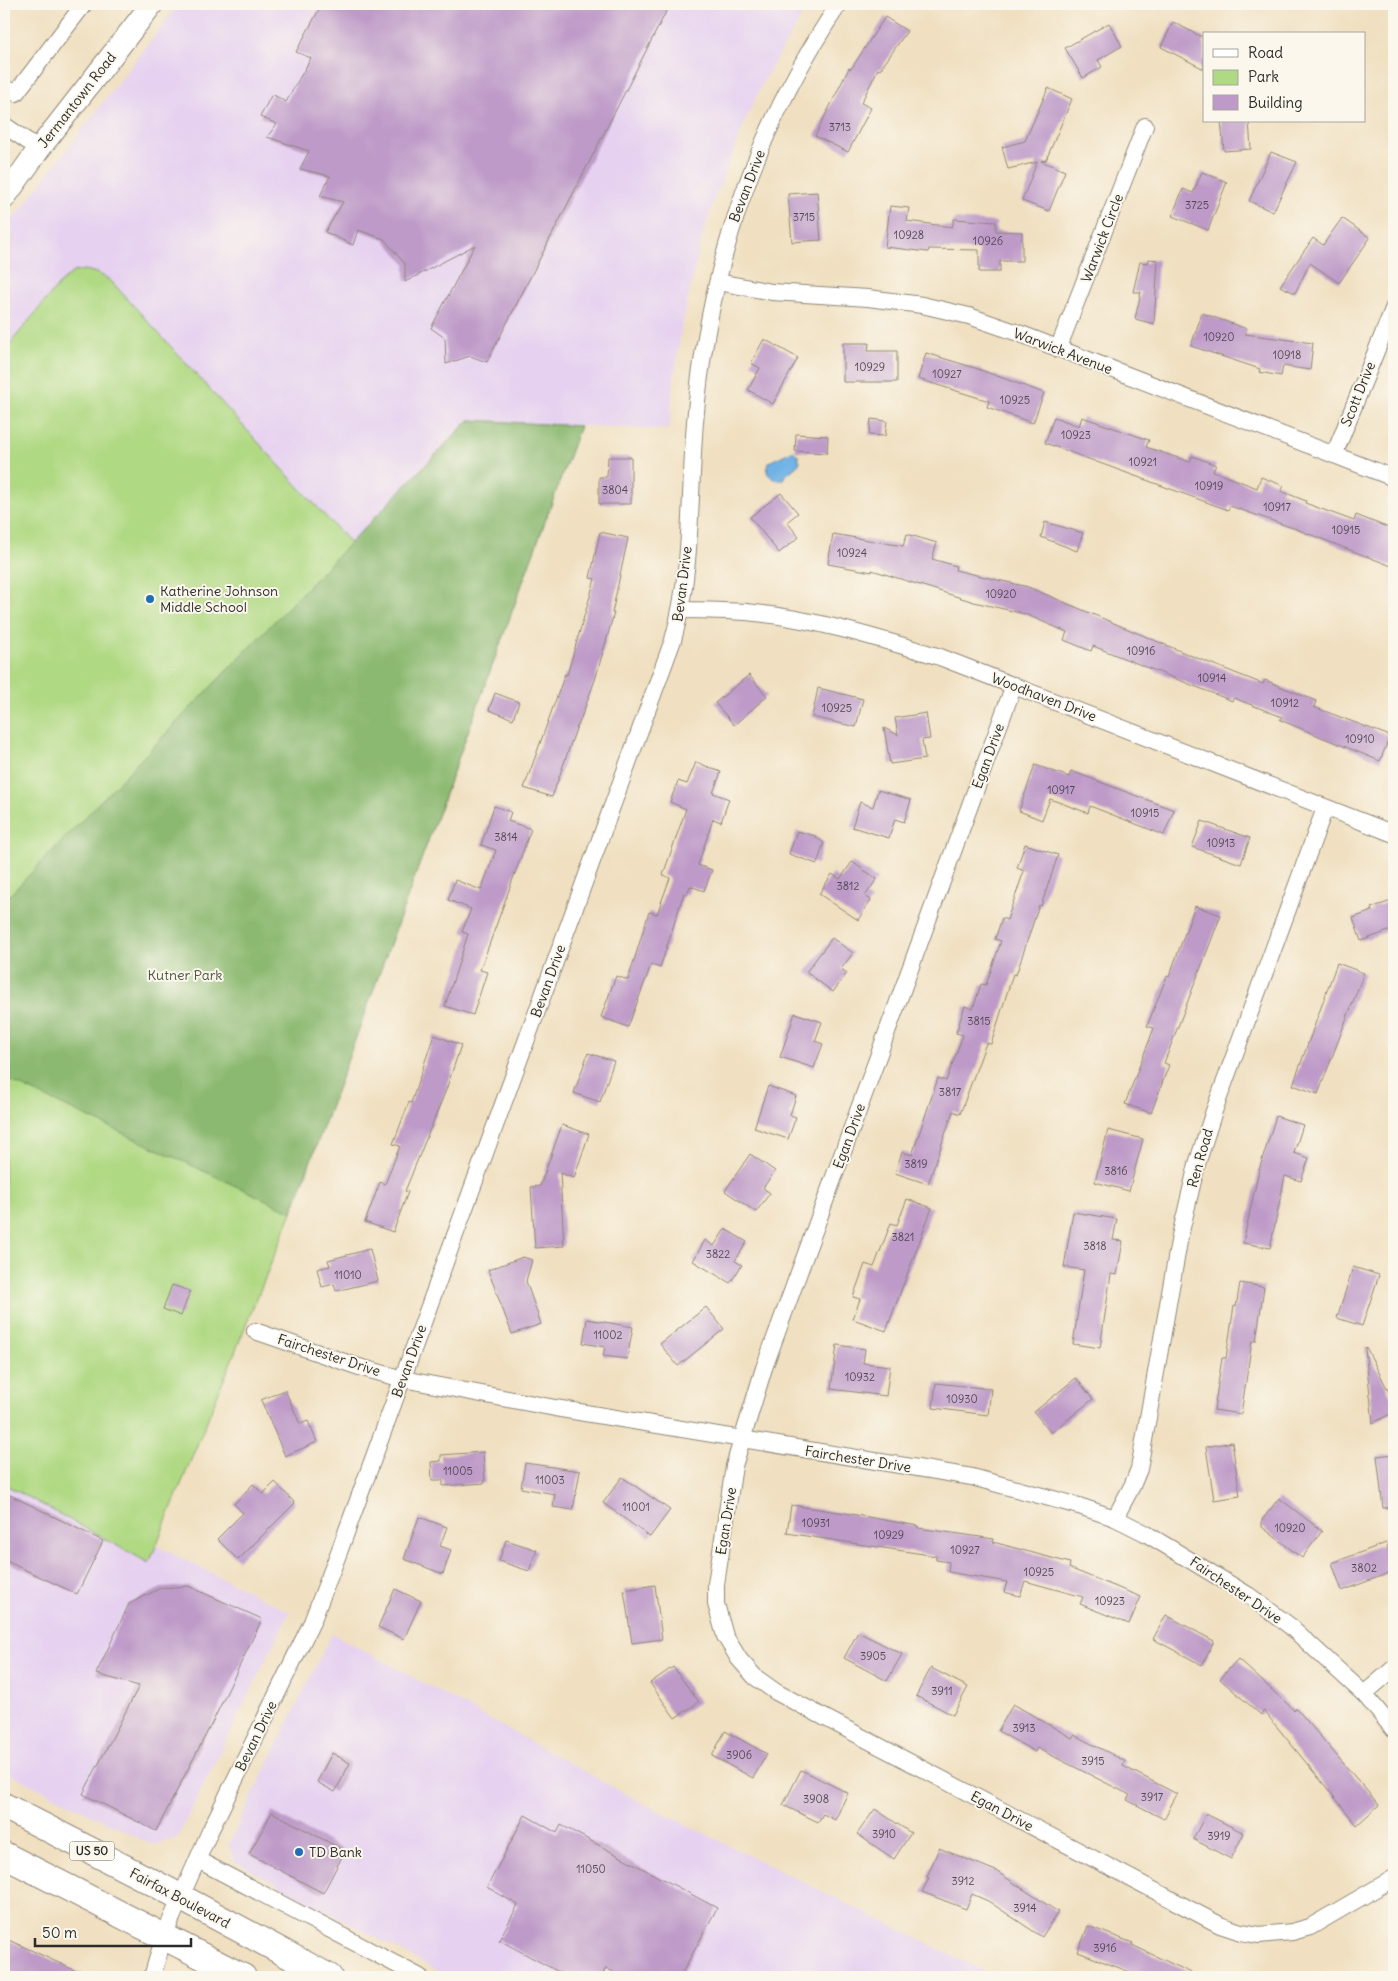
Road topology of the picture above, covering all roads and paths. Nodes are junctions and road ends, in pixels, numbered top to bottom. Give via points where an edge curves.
1 (84, 4) edge
2 (152, 4) edge
3 (839, 4) edge
4 (4, 88) edge
5 (4, 125) edge
6 (1146, 126) dead end
7 (39, 149) junction
8 (4, 198) edge
9 (718, 282) junction
10 (1394, 307) edge
11 (1058, 349) junction
12 (1334, 455) junction
13 (1394, 478) edge
14 (682, 610) junction
15 (1014, 685) junction
16 (1325, 808) junction
17 (1394, 834) edge
18 (255, 1330) dead end
19 (403, 1378) junction
20 (742, 1440) junction
21 (1115, 1518) junction
22 (1394, 1668) edge
23 (1364, 1694) junction
24 (1394, 1730) edge
25 (4, 1806) edge
26 (4, 1855) edge
27 (198, 1860) junction
28 (1394, 1878) edge
29 (180, 1897) junction
30 (164, 1936) junction
31 (401, 1973) edge
32 (152, 1977) edge
33 (243, 1977) edge
34 (329, 1977) edge
35 (420, 1977) edge

1 - 4 street via 16,93
2 - 7 main road, Jermantown Road
3 - 9 street, Bevan Drive via 785,95 755,160 731,229
5 - 7 street
6 - 11 street, Warwick Circle
7 - 8 main road, Jermantown Road
9 - 11 street, Warwick Avenue via 772,292 922,305 969,316
9 - 14 street, Bevan Drive via 698,393
10 - 12 street, Scott Drive
11 - 12 street, Warwick Avenue
12 - 13 street, Warwick Avenue
14 - 15 street, Woodhaven Drive via 748,612 844,629 940,657
14 - 19 street, Bevan Drive
15 - 16 street, Woodhaven Drive
15 - 20 street, Egan Drive via 764,1368
16 - 17 street, Woodhaven Drive
16 - 21 street, Ren Road via 1197,1164 1180,1236 1139,1469
18 - 19 street, Fairchester Drive via 359,1367
19 - 20 street, Fairchester Drive
19 - 27 street, Bevan Drive via 312,1622
20 - 21 street, Fairchester Drive via 972,1477
20 - 28 street, Egan Drive via 734,1466 716,1584 716,1604 725,1636 738,1659 755,1678 776,1692 1220,1925 1241,1932 1270,1935 1310,1927
21 - 23 street, Fairchester Drive via 1145,1532 1248,1595 1290,1626
22 - 23 street
23 - 24 street, Fairchester Drive
25 - 29 main road, Fairfax Boulevard / US 50
26 - 30 main road
27 - 29 street, Bevan Drive
27 - 31 street
29 - 30 street, Bevan Drive
29 - 34 main road, Fairfax Boulevard / US 50
30 - 32 street, Bevan Drive
30 - 33 main road
31 - 35 street

